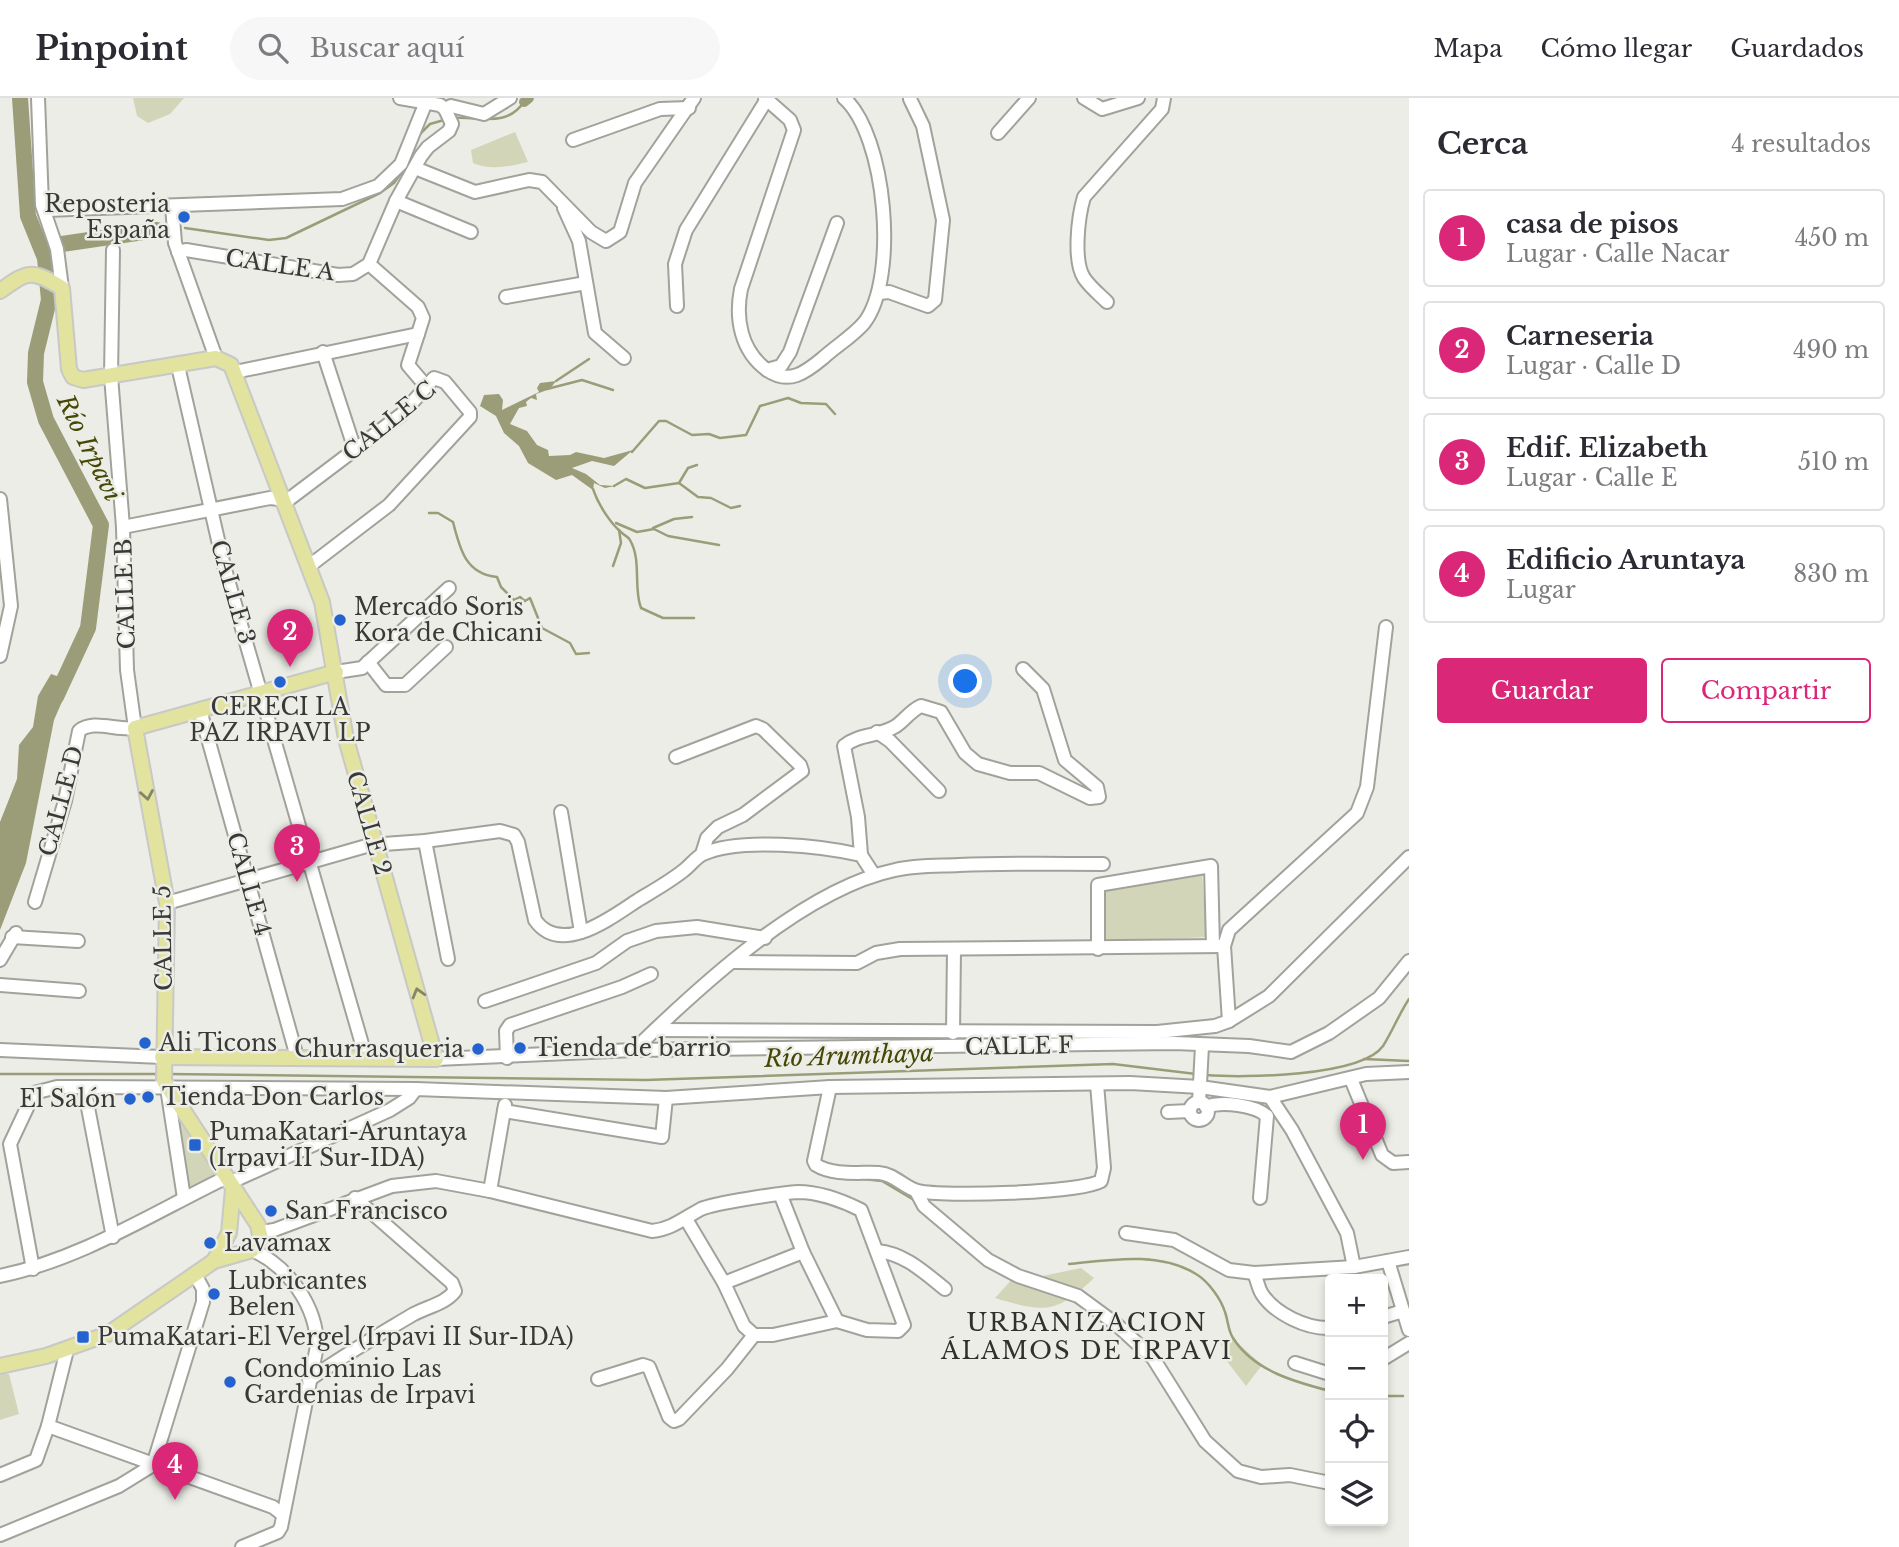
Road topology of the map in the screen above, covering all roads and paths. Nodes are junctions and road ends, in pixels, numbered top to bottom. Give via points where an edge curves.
1 (38, 98) edge
2 (400, 98) edge
3 (510, 98) edge
4 (844, 98) edge
5 (1029, 98) edge
6 (1084, 98) edge
7 (1138, 98) edge
8 (1164, 98) edge
9 (766, 99) edge
10 (910, 99) edge
11 (426, 102) junction
12 (692, 103) edge
13 (449, 116) junction
14 (998, 133) dead end
15 (573, 140) dead end
16 (415, 168) junction
17 (396, 201) junction
18 (564, 204) junction
19 (172, 206) junction
20 (46, 211) junction
21 (837, 223) dead end
22 (471, 232) dead end
23 (113, 250) dead end
24 (178, 252) junction
25 (369, 264) junction
26 (586, 283) junction
27 (59, 286) junction
28 (0, 291) edge
29 (879, 293) junction
30 (506, 297) dead end
31 (1107, 302) dead end
32 (677, 306) dead end
33 (418, 334) junction
34 (323, 352) junction
35 (216, 358) junction
36 (624, 358) dead end
37 (178, 366) junction
38 (767, 370) junction
39 (235, 372) junction
40 (111, 376) junction
41 (425, 385) junction
42 (355, 450) junction
43 (0, 499) edge
44 (281, 502) junction
45 (210, 510) junction
46 (123, 527) junction
47 (308, 567) junction
48 (449, 589) dead end
49 (1386, 627) dead end
50 (446, 647) dead end
51 (0, 656) edge
52 (368, 662) junction
53 (1024, 669) dead end
54 (335, 672) junction
55 (262, 692) junction
56 (200, 710) junction
57 (135, 728) junction
58 (877, 733) junction
59 (676, 757) dead end
60 (939, 791) dead end
61 (561, 812) dead end
62 (425, 841) junction
63 (376, 845) junction
64 (702, 854) junction
65 (861, 855) junction
66 (1409, 857) edge
67 (311, 862) junction
68 (1103, 864) dead end
69 (874, 876) junction
70 (248, 880) junction
71 (35, 902) dead end
72 (167, 903) junction
73 (580, 932) junction
74 (765, 938) junction
75 (78, 942) dead end
76 (1218, 946) junction
77 (1098, 948) junction
78 (954, 950) junction
79 (448, 959) dead end
80 (0, 960) edge
81 (1409, 961) edge
82 (734, 962) junction
83 (651, 974) dead end
84 (0, 985) edge
85 (79, 991) dead end
86 (485, 1001) dead end
87 (1230, 1021) junction
88 (654, 1030) junction
89 (953, 1033) junction
90 (0, 1049) edge
91 (634, 1050) junction
92 (1202, 1052) junction
93 (297, 1057) junction
94 (366, 1058) junction
95 (507, 1058) junction
96 (436, 1059) junction
97 (1409, 1072) edge
98 (164, 1073) junction
99 (1351, 1079) junction
100 (1097, 1084) junction
101 (1200, 1086) junction
102 (83, 1087) junction
103 (830, 1087) junction
104 (416, 1089) junction
105 (506, 1094) junction
106 (1270, 1097) junction
107 (666, 1098) junction
108 (1198, 1107) junction
109 (504, 1111) junction
110 (1168, 1112) dead end
111 (1409, 1162) edge
112 (229, 1183) junction
113 (490, 1191) junction
114 (916, 1191) junction
115 (782, 1196) junction
116 (184, 1198) junction
117 (355, 1198) junction
118 (1261, 1198) dead end
119 (686, 1219) junction
120 (252, 1220) junction
121 (230, 1230) junction
122 (261, 1232) junction
123 (1126, 1233) dead end
124 (113, 1237) junction
125 (248, 1250) junction
126 (877, 1251) junction
127 (803, 1252) junction
128 (1409, 1257) edge
129 (214, 1261) junction
130 (1388, 1261) junction
131 (1354, 1267) junction
132 (33, 1269) junction
133 (1254, 1273) junction
134 (0, 1276) edge
135 (196, 1276) junction
136 (724, 1283) junction
137 (945, 1289) dead end
138 (1403, 1311) junction
139 (1388, 1316) edge
140 (837, 1321) junction
141 (1325, 1327) edge
142 (1409, 1330) edge
143 (754, 1335) junction
144 (1409, 1343) edge
145 (67, 1350) junction
146 (1388, 1356) edge
147 (1295, 1363) dead end
148 (0, 1367) edge
149 (1325, 1372) edge
150 (598, 1379) dead end
151 (309, 1380) junction
152 (48, 1426) junction
153 (153, 1465) junction
154 (0, 1475) edge
155 (1325, 1482) edge
156 (282, 1514) junction
157 (0, 1535) edge
158 (242, 1547) edge

1 - 20 street via 42,205
2 - 11 street
3 - 13 street via 484,114 452,106
4 - 29 street via 862,124 884,203
5 - 14 street
6 - 7 street via 1102,109
8 - 31 street via 1162,108 1084,197 1080,211 1078,262 1084,278
9 - 32 street via 686,230 675,264
9 - 38 street via 790,120 794,130 741,289 737,315 749,352
10 - 29 street via 923,126 943,220 935,300 928,306 889,292
11 - 13 street
11 - 19 street via 401,164 378,186 342,199
12 - 15 street via 660,108
12 - 18 street via 635,183 624,223 613,239 597,238
13 - 16 street, CALLE A via 446,134 428,146
16 - 17 street, CALLE A
16 - 18 street via 475,192 529,180 542,182
17 - 22 street
17 - 25 street, CALLE A
18 - 26 street via 579,241
19 - 20 street
19 - 24 street
20 - 27 street via 61,266
21 - 38 street via 786,359 781,366
23 - 40 street, CALLE B
24 - 25 street, CALLE A via 338,275 353,274
24 - 35 street
25 - 33 street via 418,307 423,318
26 - 30 street
26 - 36 street via 595,333
27 - 28 main road via 31,273 20,275
27 - 40 main road via 73,377
29 - 38 street via 864,322 800,375 780,377
33 - 34 street
33 - 41 street via 408,365
34 - 39 street
34 - 42 street
35 - 37 main road
35 - 39 main road
37 - 40 main road
37 - 45 street, CALLE 3
39 - 44 main road, CALLE 2
40 - 46 street, CALLE B
41 - 42 street, CALLE C via 402,414
41 - 47 street, CALLE C via 434,378 445,382 470,418 389,505
42 - 44 street, CALLE C
43 - 51 street via 11,606
44 - 45 street via 271,499
44 - 47 main road, CALLE 2
45 - 46 street
45 - 55 street, CALLE 3
46 - 57 street, CALLE B via 127,670
47 - 54 main road, CALLE 2 via 326,616
48 - 52 street, CALLE D
49 - 76 street via 1367,787 1357,813 1235,923
50 - 52 street via 405,685 386,685
52 - 54 street, CALLE D via 362,668
53 - 58 street via 1043,689 1065,760 1097,787 1099,797 1090,798 1039,773 1010,773 978,764 965,753 941,712 929,707 910,711 895,726
54 - 55 main road, CALLE D
54 - 63 main road, CALLE 2 via 346,739
55 - 56 main road, CALLE D
55 - 67 street, CALLE 3
56 - 57 main road, CALLE D
56 - 70 street, CALLE 4
57 - 71 street, CALLE D via 92,725 79,731 65,801
57 -> 72 main road, CALLE 5
58 - 60 street
58 - 65 street via 854,738 844,746
59 - 64 street via 756,726 802,771 743,815 718,827 707,838
61 - 73 street
62 - 63 street
62 - 73 street via 500,831 514,835 530,905 541,928 565,935
62 - 79 street
63 - 67 street
96 -> 63 main road, CALLE 2
64 - 65 street via 739,844
64 - 73 street via 681,872
65 - 69 street
66 - 87 street via 1269,996
67 - 70 street
67 - 94 street, CALLE 3
68 - 69 street via 937,866
69 - 74 street via 823,897
70 - 72 street
70 - 93 street, CALLE 4
72 - 98 main road, CALLE 5
74 - 82 street
74 - 86 street via 696,927 656,931 627,941 596,962
75 - 80 street via 14,935
76 - 77 street
76 - 77 street via 1210,866 1098,885
76 - 87 street
77 - 78 street
78 - 82 street via 900,949 876,953 857,963
78 - 89 street
81 - 92 street, CALLE F via 1378,998 1291,1052 1236,1046
82 - 88 street
83 - 95 street via 510,1025
84 - 85 street
87 - 89 street via 1157,1032
88 - 89 street
88 - 91 street
90 - 98 street
91 - 92 street, CALLE F via 1174,1043
91 - 95 street, CALLE F
92 - 101 street
93 - 94 main road
93 - 98 main road
94 - 96 main road
95 - 96 street, CALLE F
97 - 99 street
98 - 102 street
98 - 104 street
98 - 112 main road
98 - 116 street
99 - 106 street
99 - 111 street via 1382,1155 1393,1163
100 - 101 street
100 - 103 street
100 - 114 street via 1104,1168 1097,1184 1003,1192
101 - 106 street
101 - 108 street
102 - 124 street
102 - 132 street via 34,1093 10,1144
103 - 107 street
103 - 114 street via 816,1166 890,1175
104 - 105 street
104 - 112 street via 390,1110
105 - 107 street
105 - 109 street
106 - 131 street via 1347,1233
107 - 109 street via 662,1137
108 - 110 street
108 - 118 street via 1244,1107 1267,1116
109 - 113 street
112 - 116 street
112 - 120 main road
112 - 121 main road
113 - 117 street via 417,1181
113 - 119 street via 652,1231
114 - 155 street via 924,1206 988,1260 1018,1276 1078,1296 1116,1324 1153,1358 1205,1441 1238,1471
115 - 119 street via 720,1203
115 - 126 street via 799,1192 844,1201 861,1210
115 - 127 street
116 - 124 street
117 - 122 street
117 - 151 street via 452,1283 455,1291
119 - 136 street
120 - 121 main road via 240,1220
120 - 122 main road
121 - 125 main road via 235,1247
121 - 129 main road
122 - 125 main road via 261,1240
123 - 133 street via 1174,1240 1229,1270
124 - 132 street
125 - 129 main road
125 - 151 street via 269,1257 298,1288 317,1328
126 - 137 street via 912,1264
126 - 140 street via 904,1325 898,1331 867,1330
127 - 136 street
127 - 140 street
128 - 130 street
129 - 135 main road
130 - 131 street
130 - 138 street
131 - 133 street
132 - 134 street
133 - 141 street via 1261,1293 1277,1307 1306,1324
135 - 145 main road via 124,1325
135 - 153 street via 203,1302
136 - 143 street via 744,1326
138 - 139 street
138 - 142 street
140 - 143 street
143 - 150 street via 674,1421 649,1367
144 - 146 street
145 - 148 main road
145 - 152 street
147 - 149 street
151 - 156 street
152 - 153 street
152 - 154 street via 36,1460
153 - 156 street
153 - 157 street via 119,1486
156 - 158 street via 278,1532

